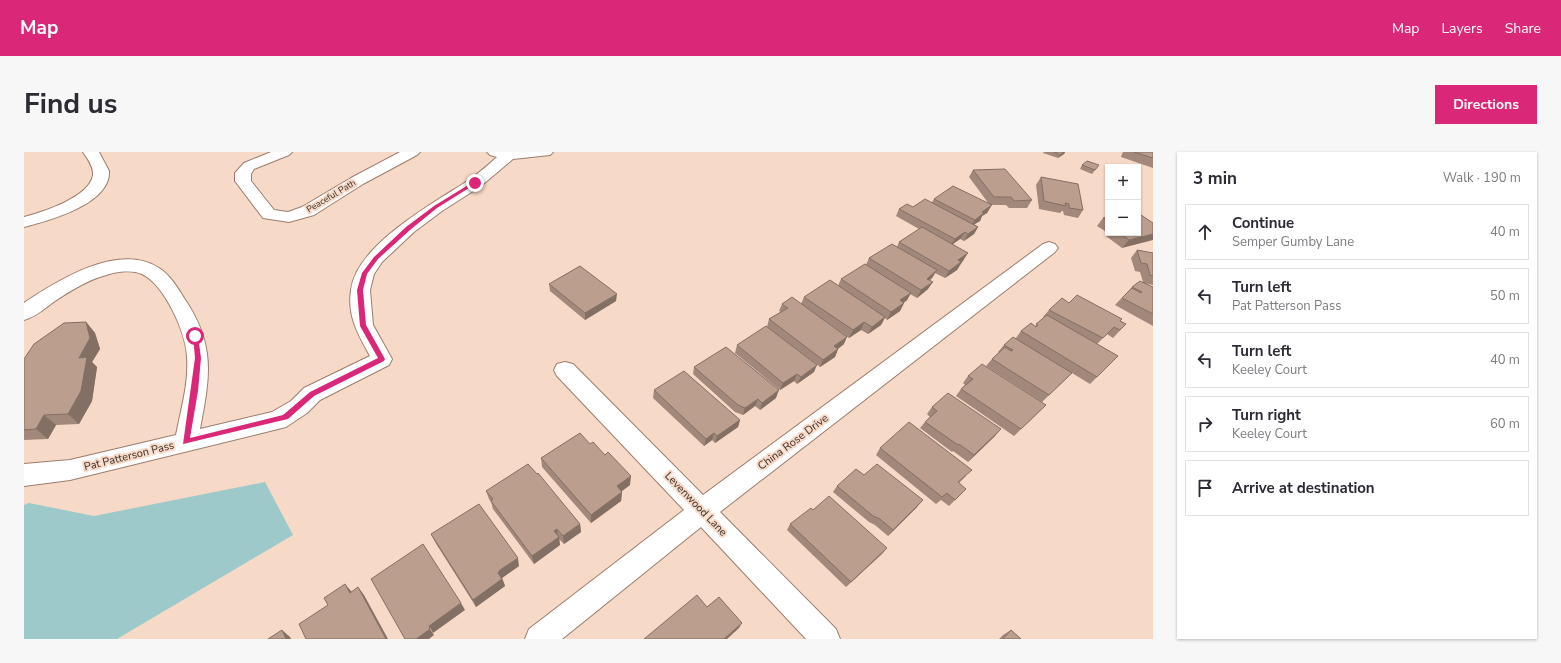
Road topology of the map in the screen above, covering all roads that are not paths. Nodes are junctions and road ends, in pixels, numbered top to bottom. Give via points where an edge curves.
1 (91, 152) edge
2 (284, 152) edge
3 (412, 152) edge
4 (544, 152) edge
5 (501, 154) edge
6 (24, 222) edge
7 (1049, 248) dead end
8 (24, 313) edge
9 (565, 370) dead end
10 (186, 442) junction
11 (24, 475) edge
12 (702, 512) junction
13 (539, 639) edge
14 (826, 639) edge

1 - 6 street via 101,172 100,182 87,195 69,206
2 - 3 street, Peaceful Path via 249,166 242,174 243,181 269,214 289,217 308,211
4 - 5 street
5 - 10 street, Pat Patterson Pass via 475,183 408,228 376,258 365,273 360,290 363,326 382,359 312,394 285,417
7 - 12 street, China Rose Drive
8 - 10 street via 73,280 96,271 131,266 154,272 187,317 195,336 198,358
9 - 12 street, Levenwood Lane
10 - 11 street, Pat Patterson Pass via 70,470
12 - 13 street, China Rose Drive
12 - 14 street, Levenwood Lane

